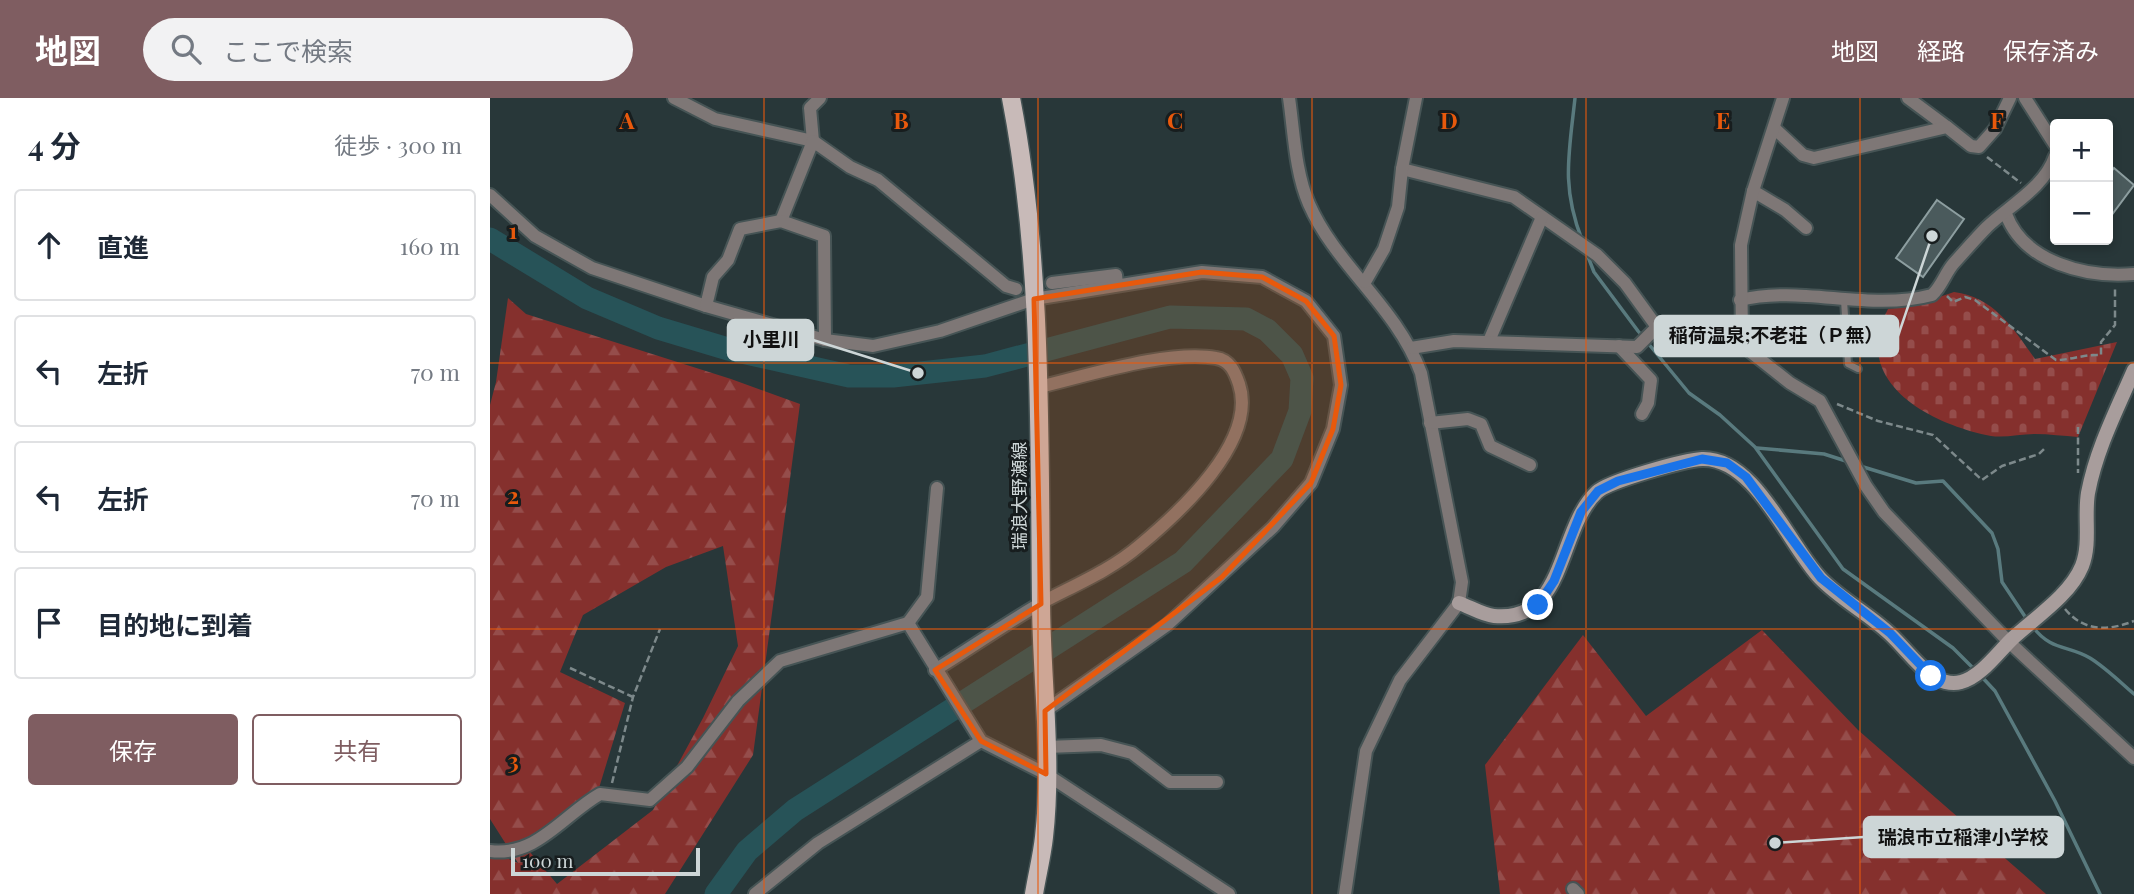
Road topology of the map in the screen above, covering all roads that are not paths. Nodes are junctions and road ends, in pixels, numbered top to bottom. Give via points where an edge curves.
1 (674, 98) edge
2 (820, 98) edge
3 (1011, 98) edge
4 (1289, 98) edge
5 (1416, 98) edge
6 (1783, 98) edge
7 (1908, 98) edge
8 (2010, 98) edge
9 (2025, 98) edge
10 (1947, 127) junction
11 (1774, 128) junction
12 (2050, 137) edge
13 (813, 141) junction
14 (2050, 163) edge
15 (1402, 169) junction
16 (1754, 191) junction
17 (490, 195) edge
18 (2006, 214) junction
19 (1542, 217) junction
20 (781, 221) junction
21 (1806, 228) dead end
22 (2134, 274) edge
23 (1365, 282) junction
24 (1052, 283) dead end
25 (1117, 284) junction
26 (1016, 289) dead end
27 (1740, 300) junction
28 (1844, 300) junction
29 (1035, 304) junction
30 (706, 306) junction
31 (1657, 327) junction
32 (825, 340) junction
33 (1489, 341) junction
34 (1742, 345) junction
35 (1619, 346) junction
36 (1411, 348) junction
37 (1858, 369) dead end
38 (2134, 370) edge
39 (1039, 379) junction
40 (1642, 414) dead end
41 (1430, 423) junction
42 (1530, 466) dead end
43 (937, 488) dead end
44 (1459, 603) junction
45 (1041, 608) junction
46 (908, 623) junction
47 (2009, 642) junction
48 (935, 670) junction
49 (1045, 706) junction
50 (981, 741) junction
51 (1046, 747) junction
52 (2134, 758) edge
53 (1046, 774) junction
54 (1217, 782) dead end
55 (490, 851) edge
56 (755, 894) edge
57 (1034, 894) edge
58 (1229, 894) edge
59 (1345, 894) edge

1 - 13 street via 715,119
2 - 13 street via 810,108
3 - 29 main road, 瑞浪大野瀬線 via 1023,159
4 - 23 street via 1308,203 1325,233
5 - 15 street
6 - 11 street
7 - 10 street
8 - 10 street via 1995,129 1979,147
9 - 12 street
10 - 11 street via 1814,158 1803,155
11 - 16 street
13 - 20 street
13 - 26 street via 878,180 1006,286
14 - 18 street
15 - 19 street via 1514,197
15 - 23 street via 1398,207 1384,249
16 - 21 street
16 - 27 street via 1741,244
17 - 30 street via 535,236 592,268
18 - 22 street via 2021,240 2071,269
18 - 28 street via 1948,270 1938,290 1909,301
19 - 31 street via 1597,256 1625,283
19 - 33 street
20 - 30 street via 740,229 728,260 713,277
20 - 32 street via 824,236
23 - 36 street
24 - 25 street via 1116,275
25 - 29 street
25 - 49 street via 1202,272 1262,277 1306,301 1334,336 1341,385 1335,418 1311,483 1273,527 1167,625
27 - 28 street via 1762,295
27 - 34 street
28 - 37 lane via 1848,365
29 - 32 street via 873,346
29 - 39 main road, 瑞浪大野瀬線
30 - 32 street
31 - 34 street
31 - 35 street via 1637,346
33 - 35 street
33 - 36 street
34 - 47 street via 1820,401 1884,512
35 - 40 street via 1651,380
36 - 41 street via 1421,373
38 - 47 street via 2097,457 2087,496 2082,565 2071,585
39 - 45 main road, 瑞浪大野瀬線
39 - 45 street via 1190,355 1220,358 1234,369 1243,396 1240,422 1219,464 1189,499 1137,548
41 - 42 street via 1468,419 1481,424 1490,446
41 - 44 street via 1462,582
43 - 46 street via 927,597
44 - 47 street via 1493,617 1538,605 1554,581 1581,512 1598,491 1618,481 1702,459 1727,463 1746,477 1821,578 1890,633 1931,676 1962,682
44 - 59 street via 1400,680 1366,751
45 - 48 street
45 - 49 main road, 瑞浪大野瀬線
46 - 48 street
46 - 55 street via 780,661 738,701 687,767 650,800 609,794 594,797 522,849
47 - 52 street
48 - 50 street
49 - 51 main road, 瑞浪大野瀬線
50 - 53 street
50 - 56 street via 818,843
51 - 53 main road, 瑞浪大野瀬線
51 - 54 street via 1101,745 1132,753 1170,782
53 - 57 main road, 瑞浪大野瀬線 via 1045,836
53 - 58 street

